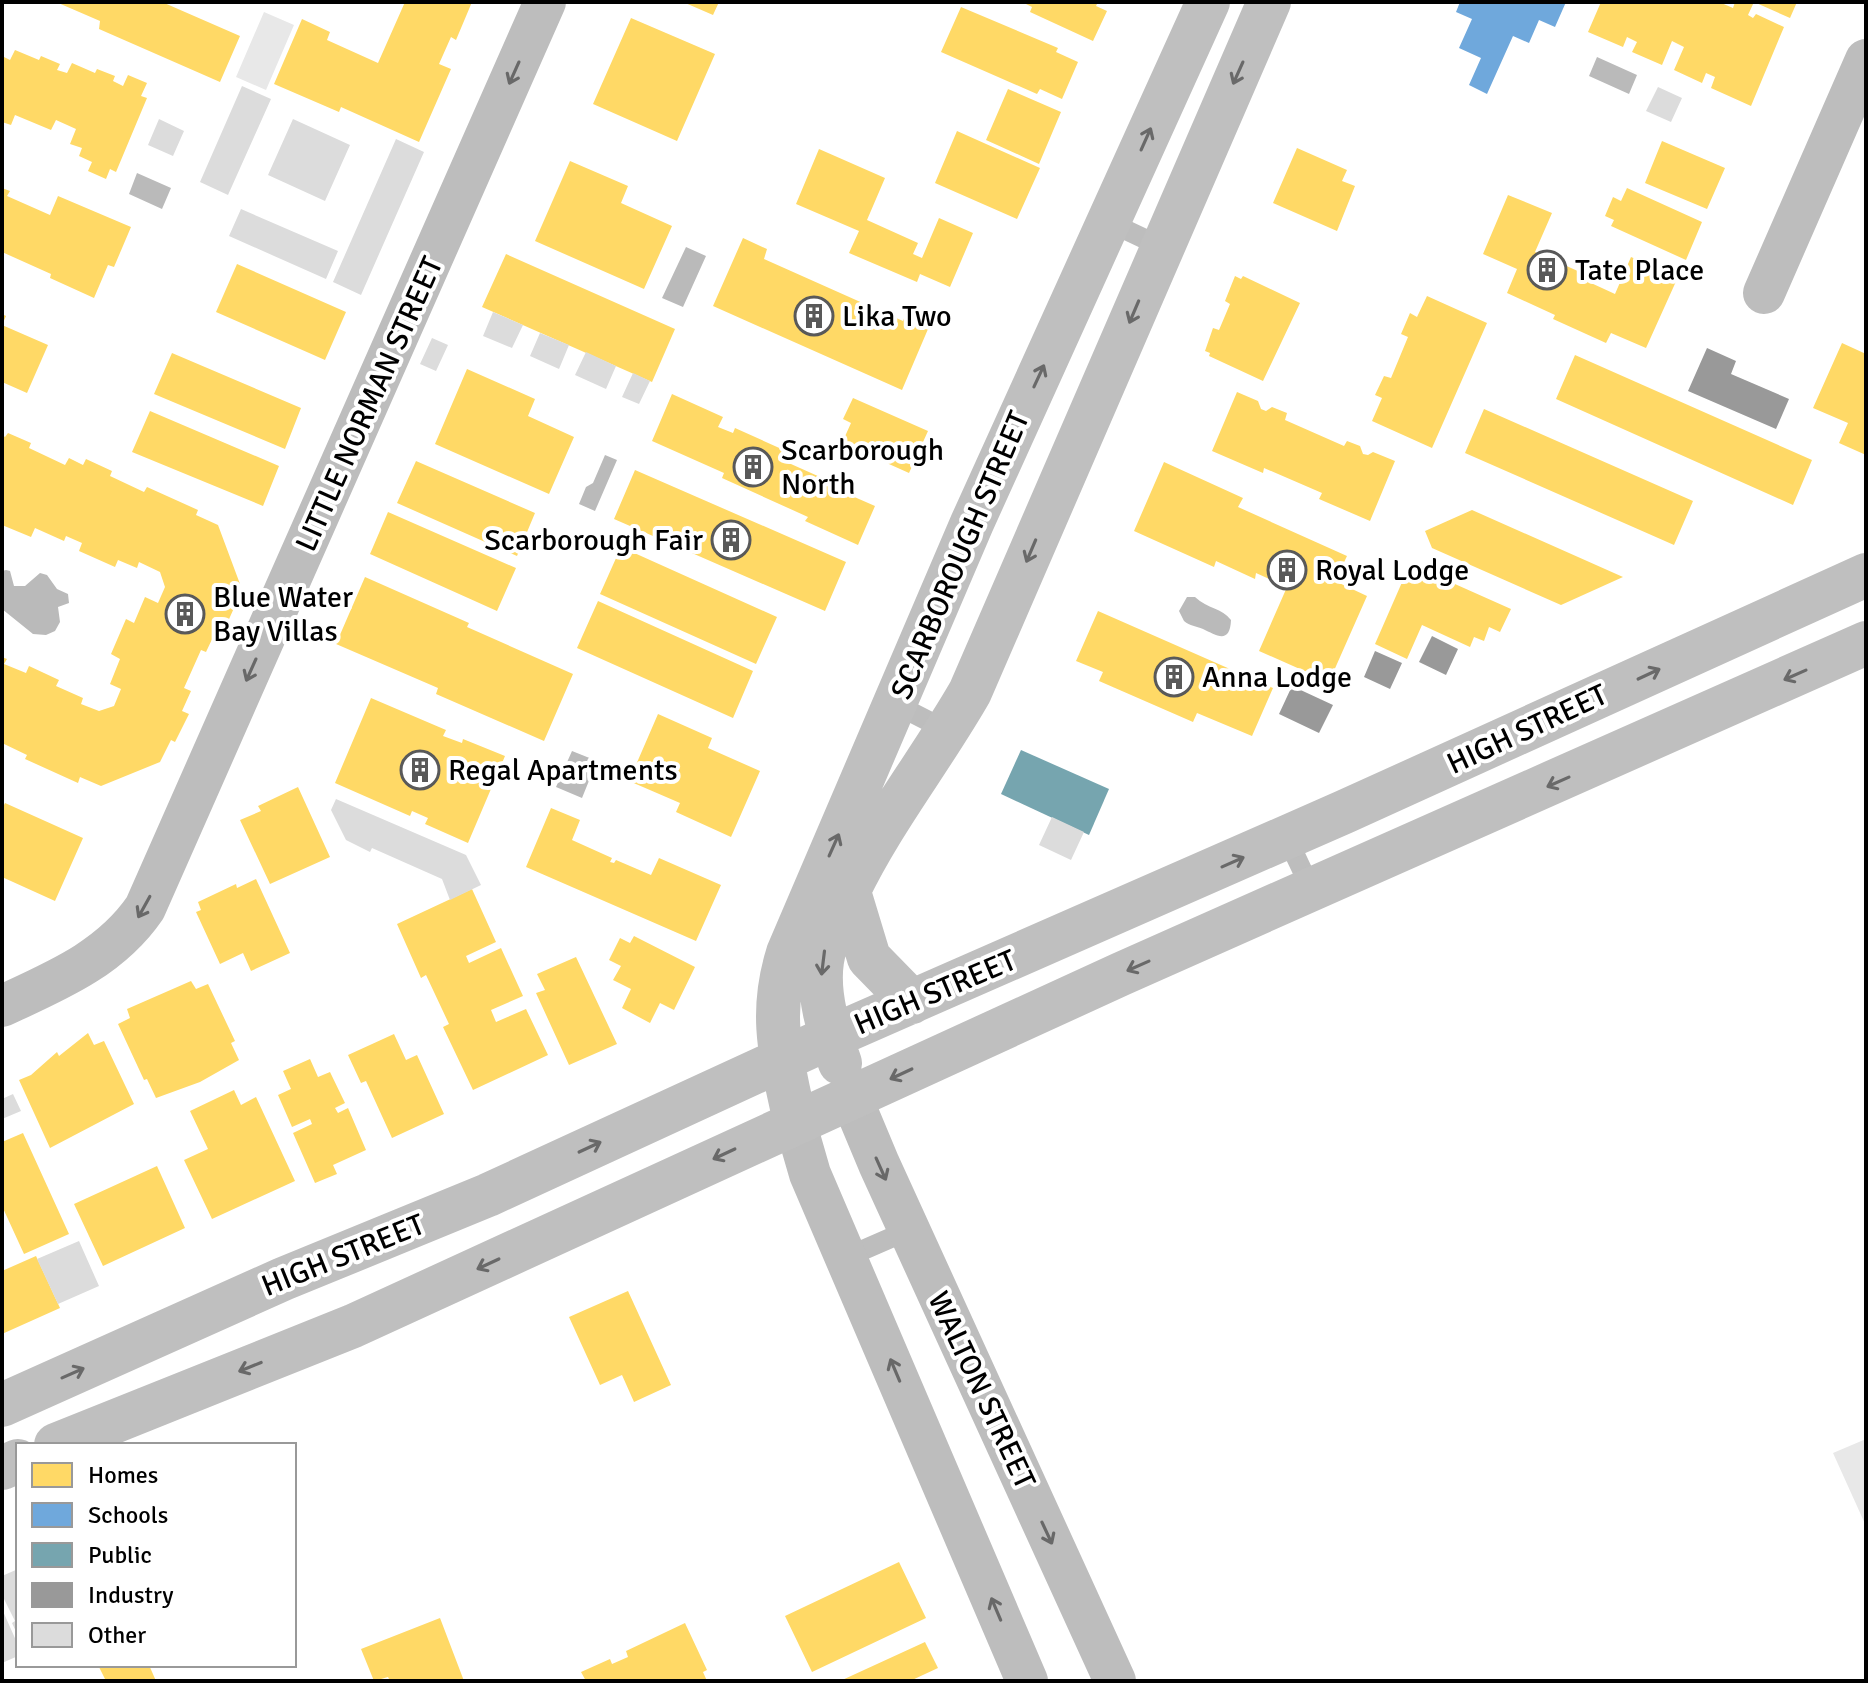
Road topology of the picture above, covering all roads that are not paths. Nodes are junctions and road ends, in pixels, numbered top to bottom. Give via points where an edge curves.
1 (545, 2) edge
2 (1208, 2) edge
3 (1269, 2) edge
4 (1866, 60) edge
5 (1109, 222) junction
6 (1162, 247) junction
7 (1764, 293) dead end
8 (1866, 575) edge
9 (1866, 643) edge
10 (895, 704) junction
11 (948, 731) junction
12 (1287, 838) junction
13 (1312, 891) junction
14 (849, 892) junction
15 (912, 1002) junction
16 (2, 1006) edge
17 (831, 1037) junction
18 (782, 1059) junction
19 (851, 1097) junction
20 (795, 1122) junction
21 (909, 1230) junction
22 (847, 1257) junction
23 (2, 1405) edge
24 (61, 1443) edge
25 (1027, 1681) edge
26 (1115, 1681) edge

1 -> 16 street, LITTLE NORMAN STREET via 145,908 117,941 78,970
5 -> 2 main road, SCARBOROUGH STREET
3 -> 6 main road, SCARBOROUGH STREET
4 - 7 street
5 - 6 lane
10 -> 5 main road, SCARBOROUGH STREET
6 -> 11 main road, SCARBOROUGH STREET via 970,692
12 -> 8 main road, HIGH STREET
9 -> 13 main road, HIGH STREET
10 - 11 lane
18 -> 10 main road, SCARBOROUGH STREET via 777,999 788,953
11 - 14 main road, SCARBOROUGH STREET via 891,814
12 - 13 lane
15 -> 12 main road, HIGH STREET
13 -> 19 main road, HIGH STREET
14 - 15 main road via 869,958
14 -> 17 main road, SCARBOROUGH STREET via 822,963 821,992
15 - 17 main road, HIGH STREET
17 - 18 main road, HIGH STREET
17 - 19 main road, SCARBOROUGH STREET
18 - 20 main road, SCARBOROUGH STREET
23 -> 18 main road, HIGH STREET via 488,1195
19 - 20 main road, HIGH STREET
19 -> 21 street, WALTON STREET
20 - 22 street via 810,1174
20 -> 24 main road, HIGH STREET via 353,1326
21 - 22 lane
21 -> 26 street, WALTON STREET
25 -> 22 street

